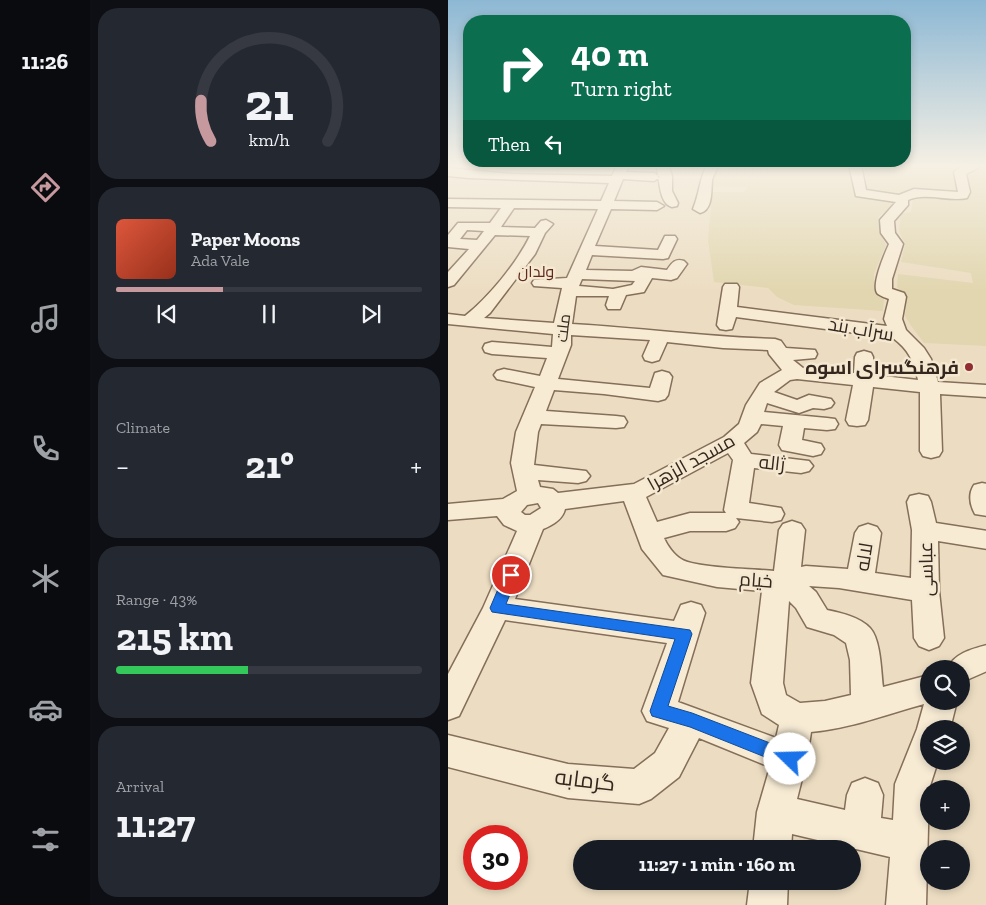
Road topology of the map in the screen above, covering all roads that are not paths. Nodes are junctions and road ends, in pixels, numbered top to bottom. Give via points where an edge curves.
1 (484, 207) edge
2 (508, 207) edge
3 (606, 207) edge
4 (898, 207) edge
5 (467, 222) junction
6 (492, 229) junction
7 (670, 239) dead end
8 (480, 245) junction
9 (586, 250) junction
10 (448, 260) edge
11 (467, 261) junction
12 (679, 264) dead end
13 (636, 276) junction
14 (448, 282) edge
15 (540, 283) dead end
16 (573, 283) junction
17 (731, 287) dead end
18 (728, 311) junction
19 (448, 319) edge
20 (468, 322) junction
21 (563, 324) junction
22 (500, 326) junction
23 (803, 330) dead end
24 (898, 333) junction
25 (661, 336) junction
26 (861, 341) junction
27 (723, 343) junction
28 (762, 344) junction
29 (559, 353) junction
30 (652, 356) dead end
31 (802, 364) junction
32 (504, 375) dead end
33 (662, 377) dead end
34 (864, 380) junction
35 (547, 384) junction
36 (930, 387) junction
37 (986, 391) edge
38 (762, 395) junction
39 (824, 403) dead end
40 (534, 417) junction
41 (752, 417) junction
42 (856, 420) dead end
43 (795, 421) junction
44 (616, 422) dead end
45 (828, 424) dead end
46 (738, 451) junction
47 (931, 451) dead end
48 (660, 458) dead end
49 (690, 464) junction
50 (578, 476) dead end
51 (521, 491) junction
52 (632, 491) junction
53 (553, 502) junction
54 (919, 502) dead end
55 (448, 512) edge
56 (772, 514) dead end
57 (726, 522) dead end
58 (532, 524) junction
59 (792, 530) dead end
60 (925, 530) junction
61 (868, 533) dead end
62 (649, 534) junction
63 (986, 540) edge
64 (860, 581) junction
65 (782, 582) junction
66 (925, 591) junction
67 (497, 608) junction
68 (929, 638) dead end
69 (986, 658) edge
70 (970, 665) edge
71 (920, 692) edge
72 (448, 706) edge
73 (868, 706) junction
74 (796, 718) junction
75 (692, 720) junction
76 (448, 751) edge
77 (790, 759) junction
78 (920, 764) edge
79 (864, 795) dead end
80 (775, 812) junction
81 (861, 831) junction
82 (773, 840) edge
83 (910, 843) junction
84 (768, 890) edge
85 (767, 905) edge
86 (906, 905) edge

1 - 5 street
2 - 6 street
3 - 9 street, ملت
4 - 24 street via 887,220 888,233 896,244 884,279 884,291 898,297 893,319
5 - 6 street
5 - 8 street via 449,243
6 - 8 street
6 - 20 street via 543,228 530,251 497,293
7 - 9 street via 663,256
8 - 11 street
9 - 16 street, ملت
10 - 11 street
11 - 14 street
12 - 13 street via 671,275 641,272
13 - 16 street
13 - 16 street via 644,278 638,289 620,292 610,299
15 - 16 street
16 - 21 street, ملت
17 - 18 street
18 - 26 street, سرآب بند
18 - 27 street
19 - 20 street
20 - 22 street
21 - 22 street
21 - 25 street
21 - 29 street, ملت
22 - 29 street via 486,344
23 - 28 street via 766,328
24 - 26 street, سرآب بند
24 - 36 street, سرآب بند via 915,347 927,371
25 - 27 street
25 - 30 street
26 - 34 street
27 - 28 street
28 - 31 street via 775,345 778,354
29 - 35 street, ملت
31 - 34 street, مسجد الزهرا
31 - 38 street, مسجد الزهرا via 767,387
32 - 35 street
33 - 35 street via 658,395 606,382
34 - 36 street, مسجد الزهرا
34 - 42 street
35 - 40 street, ملت
36 - 37 street, مسجد الزهرا
36 - 47 street, سرآب بند
38 - 39 street via 799,407 809,401
38 - 41 street, مسجد الزهرا
40 - 44 street
40 - 51 street, ملت via 527,432
41 - 43 street
41 - 46 street, مسجد الزهرا
43 - 45 street
43 - 46 street, ژاله via 790,445 807,458
46 - 49 street, مسجد الزهرا
46 - 56 street via 736,510
48 - 49 street
49 - 52 street, مسجد الزهرا via 639,491
50 - 51 street
51 - 53 street via 544,495
51 - 55 street
51 - 58 street via 508,514 521,524
52 - 53 street, مسجد الزهرا
52 - 62 street, خیام
53 - 58 street via 553,511 545,519
54 - 60 street, عباسی
57 - 62 street via 690,522
58 - 67 street
59 - 65 street
60 - 63 street
60 - 66 street, عباسی
61 - 64 street, لاله
62 - 65 street, خیام via 655,550 673,568 717,577
64 - 65 street, خیام via 806,576
64 - 66 street, خیام
65 - 73 street via 806,600 817,619 842,625 860,637
65 - 74 street via 766,683 773,704
66 - 68 street, عباسی
67 - 72 street
67 - 75 street via 688,623 658,711
69 - 70 street
71 - 73 street
73 - 74 street via 825,716
74 - 77 street
75 - 76 street, گرمابه via 667,765 640,787 568,781
75 - 77 street
77 - 80 street
78 - 83 street via 913,784
79 - 81 street
80 - 81 street
80 - 82 street
81 - 83 street
83 - 86 street
84 - 85 street

